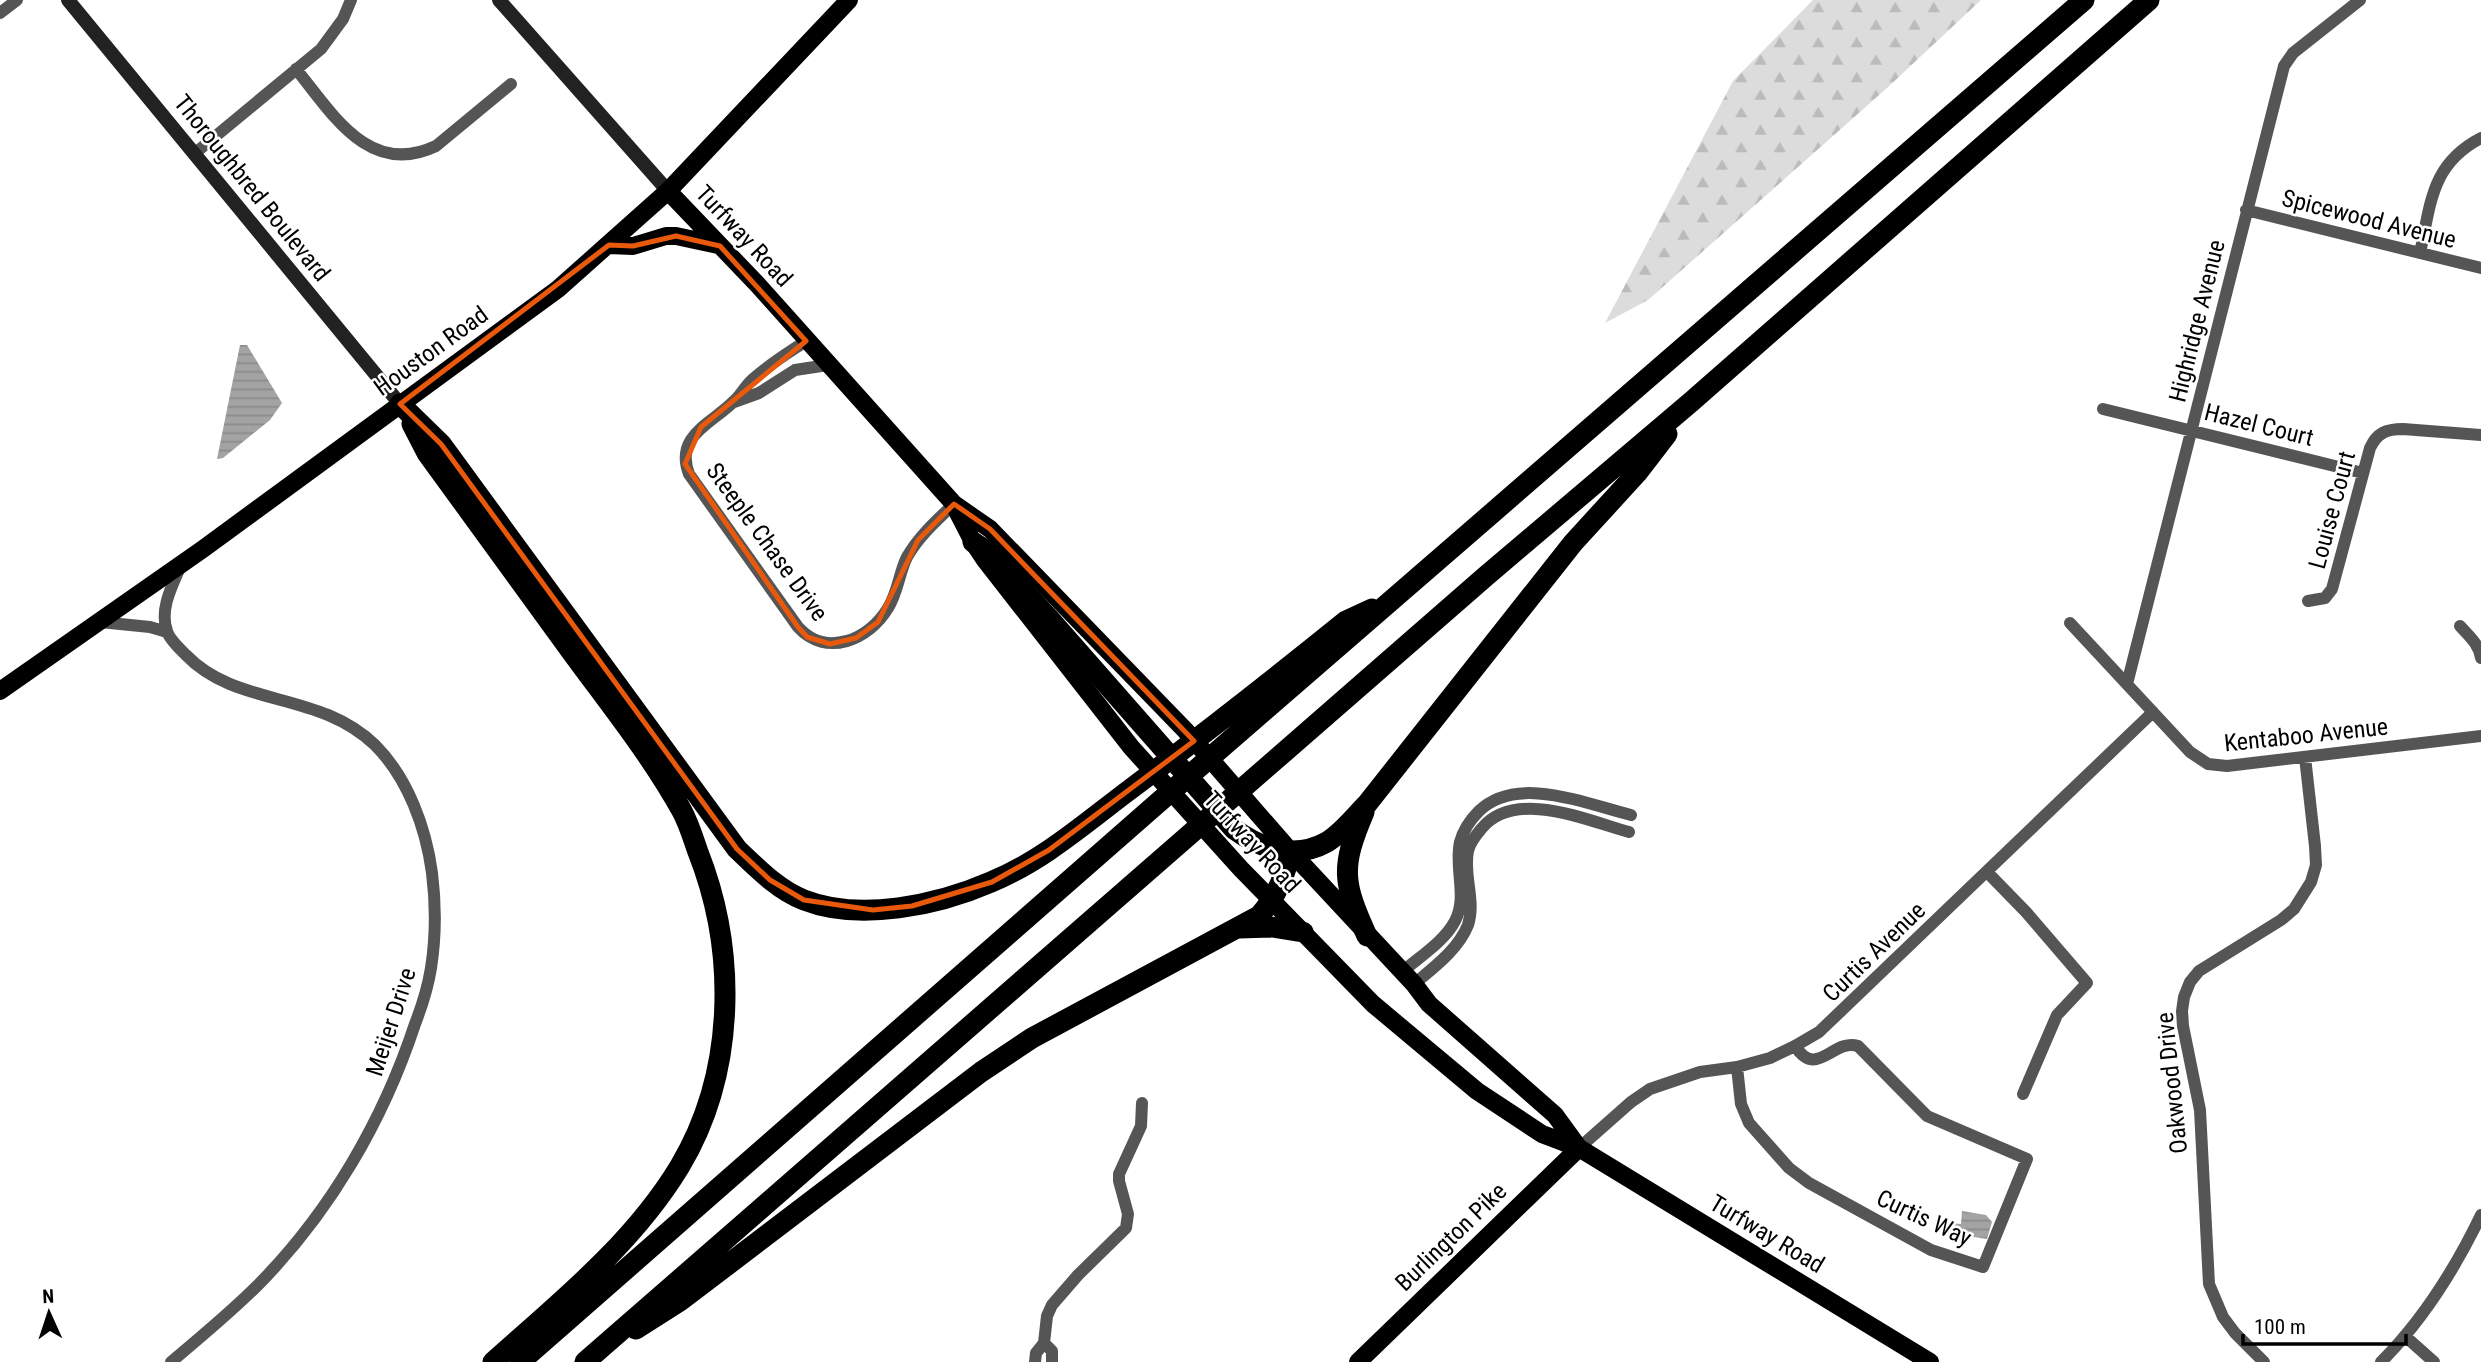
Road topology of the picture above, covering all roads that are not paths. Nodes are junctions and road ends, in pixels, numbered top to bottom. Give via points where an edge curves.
1 (17, 0) edge
2 (68, 0) edge
3 (351, 0) edge
4 (499, 0) edge
5 (849, 0) edge
6 (2084, 0) edge
7 (2149, 0) edge
8 (2360, 0) edge
9 (0, 13) edge
10 (296, 69) junction
11 (511, 84) dead end
12 (2481, 138) edge
13 (194, 153) junction
14 (668, 191) junction
15 (2246, 211) junction
16 (609, 245) junction
17 (720, 246) junction
18 (2420, 253) junction
19 (2481, 268) edge
20 (806, 341) junction
21 (828, 365) junction
22 (734, 402) junction
23 (1691, 402) junction
24 (400, 404) junction
25 (2103, 409) dead end
26 (2192, 430) junction
27 (2481, 435) edge
28 (2363, 473) junction
29 (954, 504) junction
30 (973, 542) junction
31 (181, 564) junction
32 (2308, 601) dead end
33 (100, 622) junction
34 (2070, 623) dead end
35 (2460, 626) dead end
36 (167, 632) junction
37 (2481, 658) edge
38 (2127, 684) junction
39 (0, 691) edge
40 (2152, 712) junction
41 (2481, 736) edge
42 (1214, 740) junction
43 (2305, 757) junction
44 (1367, 804) junction
45 (1631, 815) dead end
46 (1629, 832) dead end
47 (1291, 852) junction
48 (1987, 872) junction
49 (1272, 901) junction
50 (1237, 928) junction
51 (1303, 932) junction
52 (1367, 936) junction
53 (1407, 978) junction
54 (1795, 1046) junction
55 (1737, 1067) junction
56 (2023, 1094) dead end
57 (1142, 1103) dead end
58 (1579, 1148) junction
59 (2481, 1215) edge
60 (2406, 1337) junction
61 (1044, 1343) junction
62 (592, 1355) edge
63 (171, 1362) edge
64 (493, 1362) edge
65 (520, 1362) edge
66 (1035, 1362) edge
67 (1052, 1362) edge
68 (1358, 1362) edge
69 (1930, 1362) edge
70 (2264, 1362) edge
71 (2381, 1362) edge
72 (2434, 1362) edge

1 - 9 street
2 - 13 main road, Thoroughbred Boulevard
3 - 10 street via 331,36
4 - 14 main road, Turfway Road
5 - 14 main road, Houston Road
6 - 42 highway via 1399,596 1346,621
7 - 23 highway
8 - 15 street, Highridge Avenue via 2288,59
10 - 11 street via 355,138 372,149 393,154 423,152 436,146
10 - 13 street
12 - 18 street via 2456,153 2438,181
13 - 24 main road, Thoroughbred Boulevard
14 - 16 main road, Houston Road
14 - 17 main road, Turfway Road
15 - 18 street, Spicewood Avenue
15 - 26 street, Highridge Avenue
16 - 17 main road via 632,246 676,236
16 - 24 main road, Houston Road via 558,289
17 - 20 main road, Turfway Road
18 - 19 street, Spicewood Avenue
20 - 21 main road, Turfway Road
20 - 22 street, Steeple Chase Drive via 751,381
21 - 22 street, Steeple Chase Drive via 795,370 759,393
21 - 29 main road, Turfway Road
22 - 29 street, Steeple Chase Drive via 691,438 685,464 807,638 843,643 878,622 918,540
23 - 44 highway
23 - 62 highway
24 - 31 main road, Houston Road
24 - 42 highway via 441,444 737,849 770,880 804,900 873,911 912,906 992,882 1049,850 1142,780
24 - 64 highway via 428,453 684,813 719,917 725,965 718,1064 700,1126 680,1166 605,1259
25 - 26 street, Hazel Court
26 - 28 street, Hazel Court
26 - 38 street, Highridge Avenue
27 - 28 street, Louise Court via 2385,431 2374,440
28 - 32 street, Louise Court via 2332,589 2325,598
29 - 30 main road, Turfway Road
29 - 47 main road, Turfway Road via 990,528 1185,730
30 - 47 highway via 988,552 1046,615 1234,829 1251,841
30 - 49 main road, Turfway Road via 1131,747
31 - 33 main road, Houston Road
31 - 36 street via 167,600
33 - 36 street
33 - 39 main road, Houston Road
34 - 38 street, Kentaboo Avenue
35 - 37 street via 2475,642
36 - 63 street, Meijer Drive via 211,676 326,713 375,746 400,777 423,831 435,920 426,991 402,1062 385,1104 339,1185 258,1285
38 - 40 street, Kentaboo Avenue
40 - 43 street, Kentaboo Avenue via 2208,764
40 - 48 street, Curtis Avenue
41 - 43 street, Kentaboo Avenue
42 - 65 highway via 1160,801
43 - 70 street, Oakwood Drive via 2316,865 2311,882 2281,920 2199,971 2190,982 2182,1011 2200,1110 2209,1284 2223,1317
44 - 47 highway via 1328,841
44 - 52 highway via 1355,832 1346,878
45 - 53 street via 1538,792 1502,795 1487,803 1460,842 1461,902 1454,923
46 - 53 street via 1541,808 1522,807 1495,817 1469,848 1468,925 1446,956
47 - 49 highway
47 - 52 main road, Turfway Road
48 - 54 street, Curtis Avenue via 1837,1016
48 - 56 street via 2087,983 2057,1015
49 - 50 highway via 1259,916
49 - 51 main road, Turfway Road
50 - 51 highway
50 - 62 highway via 981,1072 680,1301
51 - 58 main road, Turfway Road via 1373,1004 1478,1091 1542,1134
52 - 53 main road, Turfway Road
53 - 58 main road, Turfway Road via 1429,1004 1555,1115
54 - 55 street, Curtis Avenue
54 - 55 street, Curtis Way via 1808,1059 1849,1044 1858,1046 1927,1116 2027,1158 1983,1267 1931,1250 1789,1168 1749,1123 1741,1104
55 - 58 street, Curtis Avenue via 1700,1072 1650,1089
57 - 61 street via 1141,1126 1119,1174 1128,1214 1126,1228 1052,1305
58 - 68 main road, Burlington Pike
58 - 69 main road, Turfway Road
59 - 60 street via 2455,1267
60 - 71 street
60 - 72 street
61 - 66 street
61 - 67 street via 1052,1351

